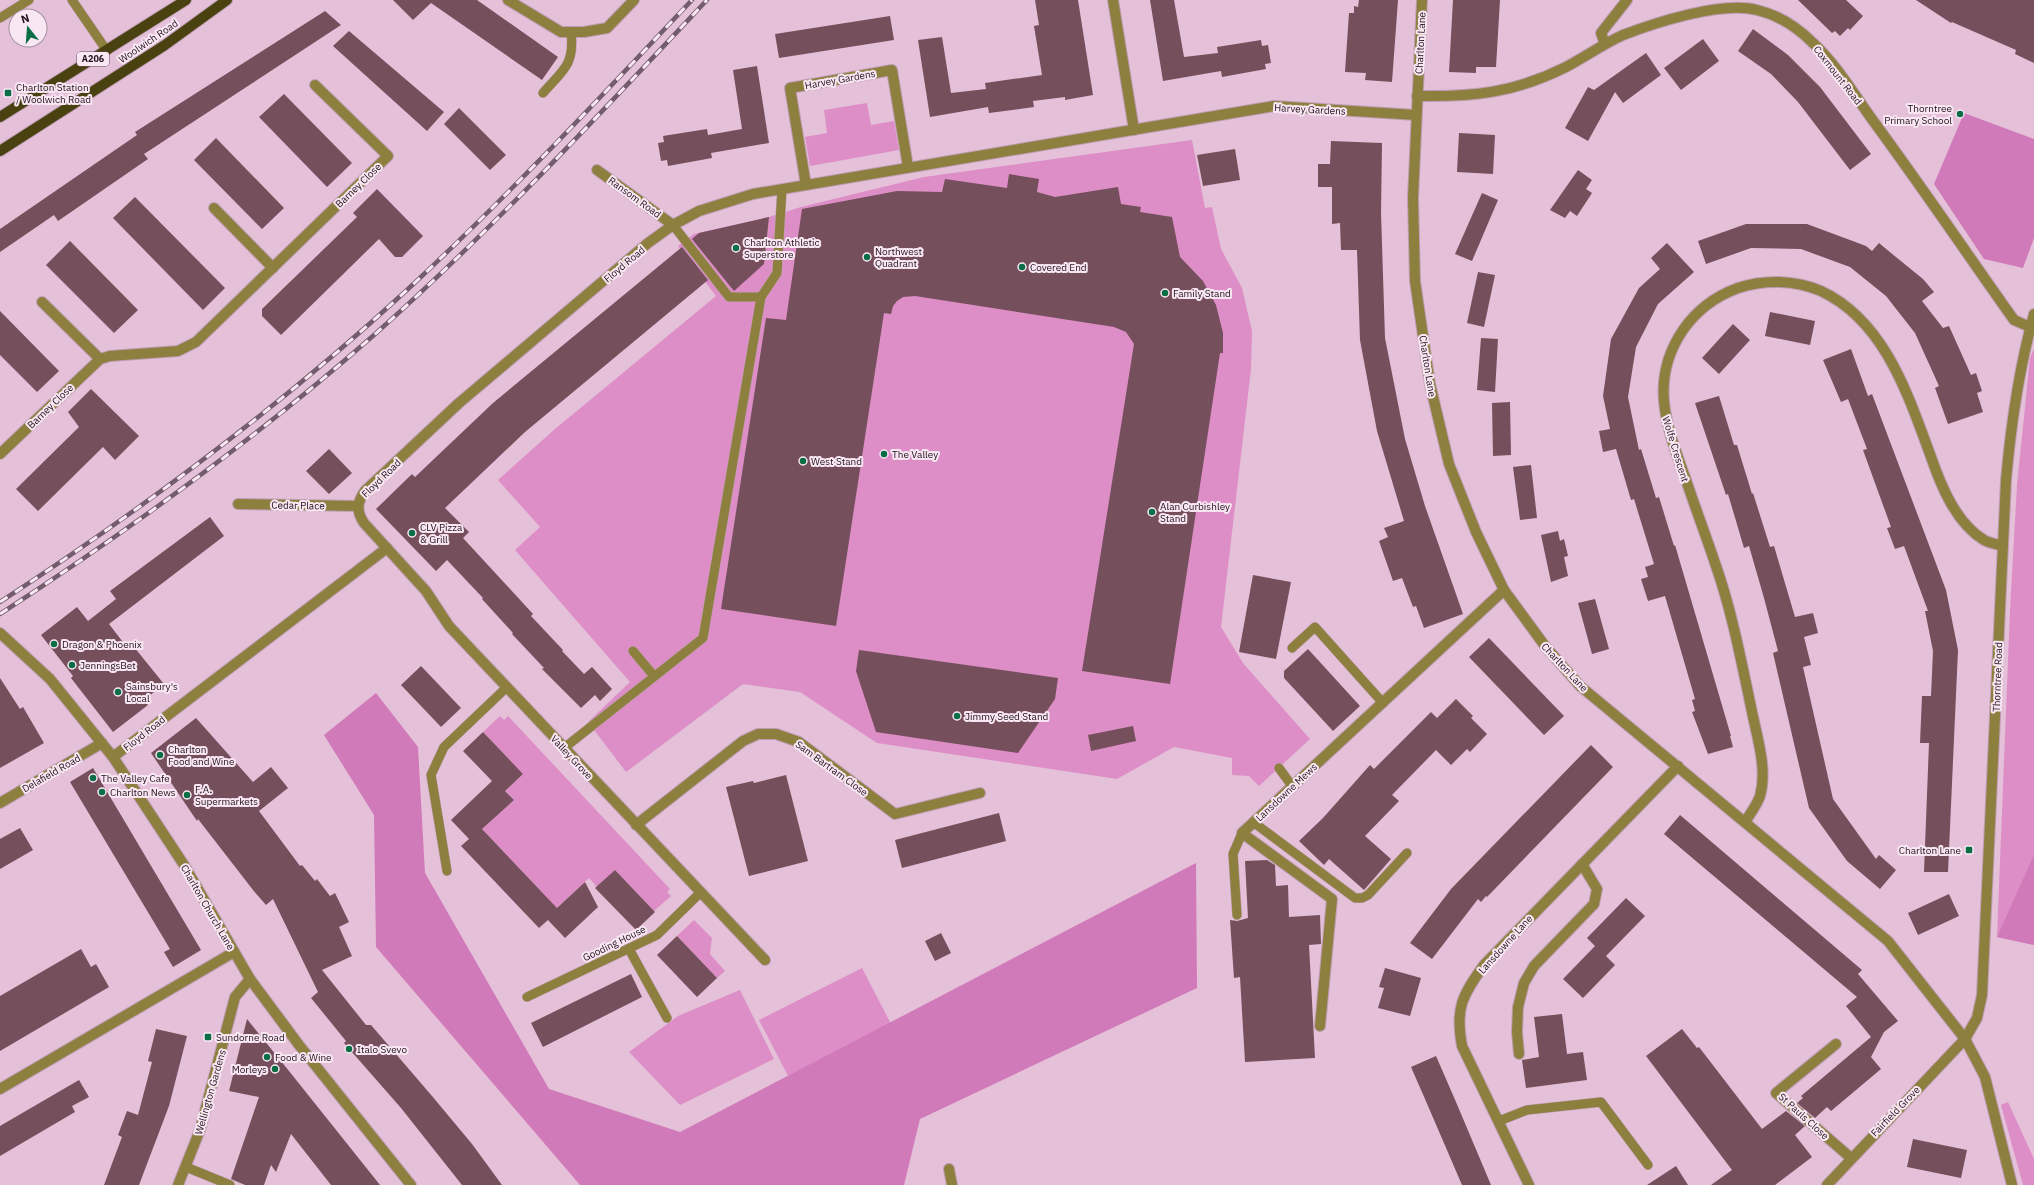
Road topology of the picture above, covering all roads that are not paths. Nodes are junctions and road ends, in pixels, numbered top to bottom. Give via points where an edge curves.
1 (29, 0) edge
2 (72, 0) edge
3 (186, 0) edge
4 (228, 0) edge
5 (508, 0) edge
6 (634, 0) edge
7 (1113, 0) edge
8 (1422, 0) edge
9 (1627, 0) edge
10 (0, 18) edge
11 (571, 32) junction
12 (1605, 44) junction
13 (107, 51) junction
14 (315, 85) dead end
15 (543, 93) dead end
16 (1417, 96) junction
17 (1416, 115) junction
18 (0, 117) edge
19 (1134, 130) junction
20 (0, 151) edge
21 (908, 167) junction
22 (597, 170) dead end
23 (806, 185) junction
24 (782, 189) junction
25 (214, 208) dead end
26 (673, 225) junction
27 (273, 268) junction
28 (761, 297) junction
29 (42, 302) dead end
30 (2034, 314) edge
31 (2030, 327) junction
32 (100, 359) junction
33 (0, 454) edge
34 (238, 504) dead end
35 (358, 506) junction
36 (2002, 546) junction
37 (387, 548) junction
38 (1504, 590) junction
39 (0, 634) edge
40 (1292, 648) dead end
41 (633, 651) dead end
42 (654, 676) junction
43 (506, 687) junction
44 (1383, 703) junction
45 (102, 743) junction
46 (564, 748) junction
47 (113, 757) junction
48 (1678, 766) junction
49 (1279, 768) dead end
50 (1292, 786) junction
51 (980, 793) dead end
52 (0, 802) edge
53 (1253, 822) junction
54 (1745, 822) junction
55 (636, 825) junction
56 (1242, 833) junction
57 (1407, 853) dead end
58 (1582, 864) junction
59 (447, 871) dead end
60 (700, 893) junction
61 (1237, 915) dead end
62 (629, 949) junction
63 (234, 952) junction
64 (765, 960) dead end
65 (250, 979) junction
66 (527, 997) dead end
67 (667, 1018) dead end
68 (1320, 1026) dead end
69 (1965, 1039) junction
70 (1836, 1044) dead end
71 (1519, 1054) dead end
72 (0, 1089) edge
73 (1499, 1121) junction
74 (1851, 1158) junction
75 (1648, 1165) dead end
76 (186, 1167) junction
77 (949, 1169) dead end
78 (178, 1185) edge
79 (230, 1185) edge
80 (411, 1185) edge
81 (952, 1185) edge
82 (1529, 1185) edge
83 (1827, 1185) edge
84 (2012, 1185) edge

1 - 10 lane
2 - 13 lane
3 - 13 main road, Woolwich Road / A206
4 - 20 main road, Woolwich Road / A206 via 165,45
5 - 11 street via 561,32
6 - 11 street via 607,28
7 - 19 street
8 - 16 street, Charlton Lane
9 - 12 street via 1601,33
11 - 15 lane via 571,61
12 - 16 street, Coxmount Road via 1531,83 1495,92
12 - 31 street, Coxmount Road via 1654,24 1699,12 1733,7 1757,10 1778,18 1796,29 1814,44 1835,69 2014,320
13 - 18 main road, Woolwich Road / A206
14 - 27 street, Barney Close via 388,156
16 - 17 street, Charlton Lane
17 - 19 street, Harvey Gardens via 1274,106
17 - 38 street, Charlton Lane via 1413,198 1415,281 1430,384 1449,464 1476,532
19 - 21 street, Harvey Gardens
21 - 23 street, Harvey Gardens
21 - 23 street, Harvey Gardens via 892,70 790,88
22 - 26 street, Ransom Road
23 - 24 street, Harvey Gardens
24 - 26 street, Harvey Gardens via 726,201 699,211
24 - 28 lane via 777,273
25 - 27 street
26 - 28 lane via 729,297
26 - 35 street, Floyd Road via 459,403 365,491 359,498
27 - 32 street, Barney Close via 196,342 178,351
28 - 42 lane via 703,638
29 - 32 street
30 - 31 street, Thorntree Road
31 - 36 street, Thorntree Road via 2012,423
32 - 33 street, Barney Close
34 - 35 street, Cedar Place
35 - 37 street, Floyd Road via 359,515 364,523
36 - 54 street, Wolfe Crescent via 1984,541 1969,528 1948,500 1912,405 1893,366 1878,340 1852,310 1813,288 1793,283 1772,282 1748,285 1726,293 1691,319 1675,342 1667,360 1663,380 1663,402 1673,444 1730,612 1756,731 1762,771 1760,795
36 - 69 street, Thorntree Road via 1982,995 1977,1018
37 - 43 street, Valley Grove via 426,591 449,626
37 - 47 street, Floyd Road
38 - 44 street, Lansdowne Mews
38 - 48 street, Charlton Lane via 1545,646 1580,686
39 - 45 street, Charlton Church Lane via 50,679
40 - 44 lane via 1315,627
41 - 42 lane
42 - 46 lane
43 - 46 street, Valley Grove
43 - 59 lane via 444,747 431,775
44 - 50 street, Lansdowne Mews
45 - 47 street, Charlton Church Lane
45 - 52 street, Delafield Road
46 - 55 street, Valley Grove
47 - 63 street, Charlton Church Lane via 184,866
48 - 54 street, Charlton Lane
48 - 58 street, Lansdowne Lane
49 - 50 lane
50 - 53 street, Lansdowne Mews
51 - 55 street, Sam Bartram Close via 896,814 799,742 776,734 758,734 743,741
53 - 56 street, Lansdowne Mews
53 - 57 lane via 1356,898 1368,895
54 - 69 street, Charlton Lane via 1888,941
55 - 60 street, Valley Grove
56 - 61 lane via 1233,854
56 - 68 street via 1332,900
58 - 71 street via 1597,889 1594,904 1534,966 1524,983 1518,1007
58 - 73 street, Lansdowne Lane via 1484,965 1468,987 1460,1006 1458,1025 1462,1046
60 - 62 lane, Gooding House via 657,934
60 - 64 street, Valley Grove
62 - 66 lane, Gooding House
62 - 67 lane
63 - 65 street, Charlton Church Lane
63 - 72 street
65 - 76 street, Wellington Gardens via 235,996 200,1130
65 - 80 street, Charlton Church Lane via 299,1045
69 - 74 street, Fairfield Grove
69 - 84 street, Charlton Lane via 1985,1077
70 - 74 street, St Pauls Close via 1776,1093
73 - 75 lane via 1527,1110 1601,1102
73 - 82 street, Lansdowne Lane
74 - 83 street, Fairfield Grove
76 - 78 street, Wellington Gardens
76 - 79 lane
77 - 81 street

